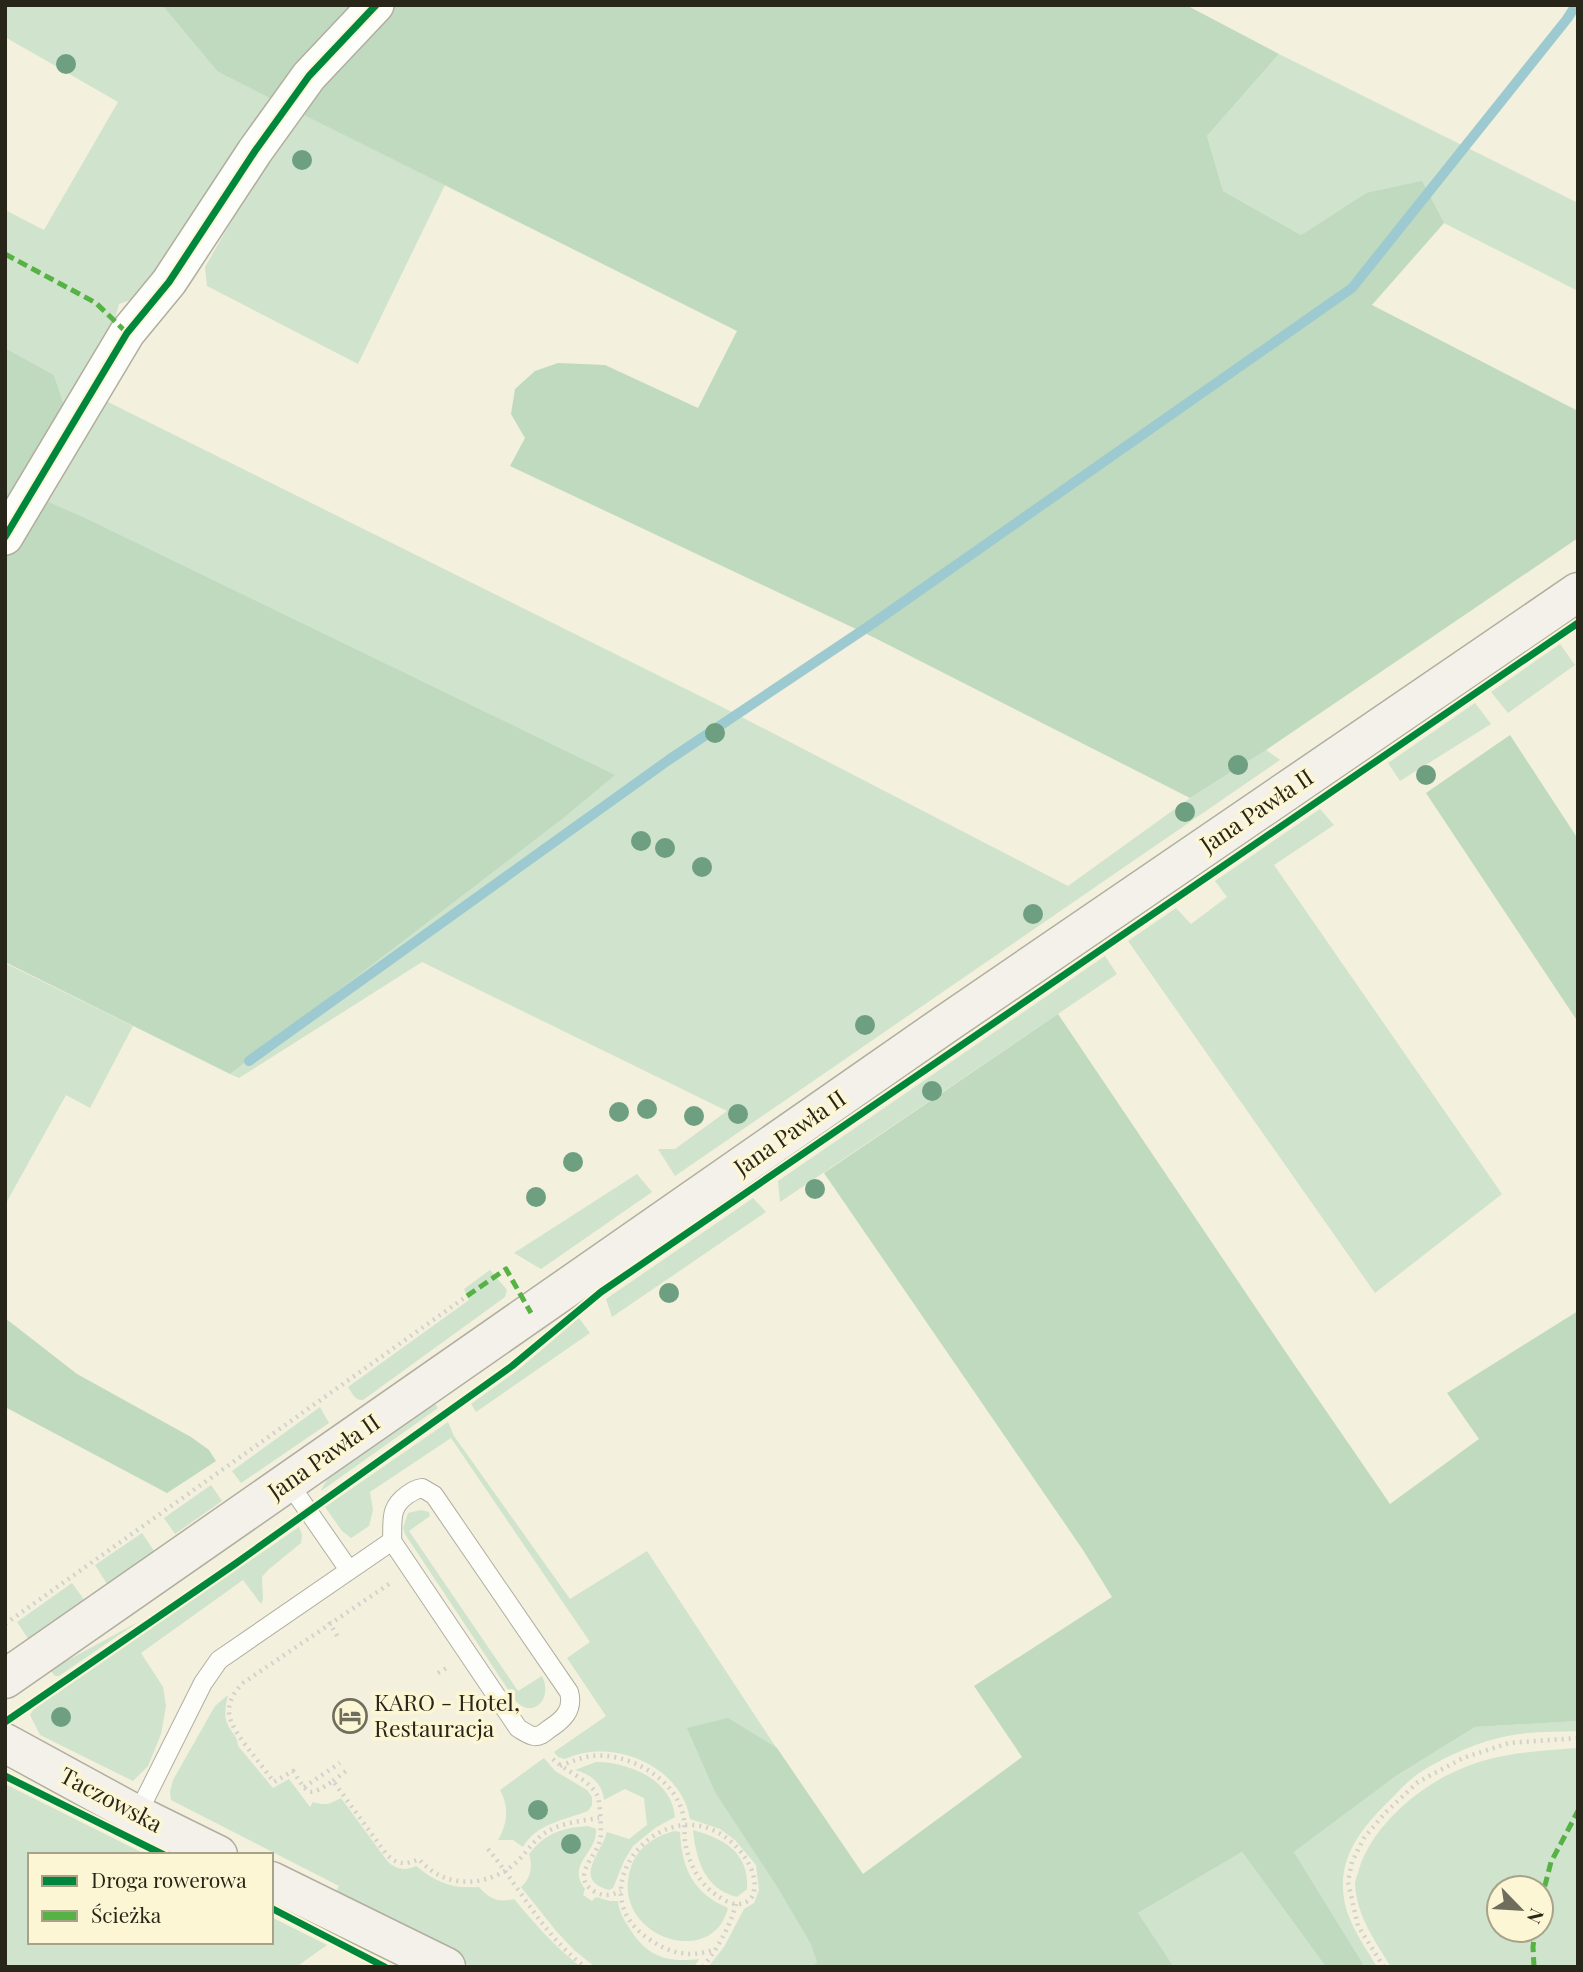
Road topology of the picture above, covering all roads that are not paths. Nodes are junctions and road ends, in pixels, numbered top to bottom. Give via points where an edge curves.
1 (376, 5) edge
2 (5, 537) edge
3 (1578, 592) edge
4 (288, 1482) junction
5 (392, 1541) junction
6 (349, 1570) junction
7 (5, 1679) edge
8 (5, 1743) edge
9 (137, 1815) junction
10 (214, 1853) edge
11 (273, 1882) edge
12 (446, 1967) edge

1 - 2 street via 309,76 169,282 127,333
3 - 4 main road, Jana Pawła II
4 - 6 lane
4 - 7 main road, Jana Pawła II
5 - 5 lane via 393,1511 399,1501 416,1489 434,1495 569,1692 569,1709 562,1721 540,1735 518,1728
5 - 6 lane
6 - 9 lane via 219,1660
8 - 9 main road, Taczowska
9 - 10 main road, Taczowska
11 - 12 main road

